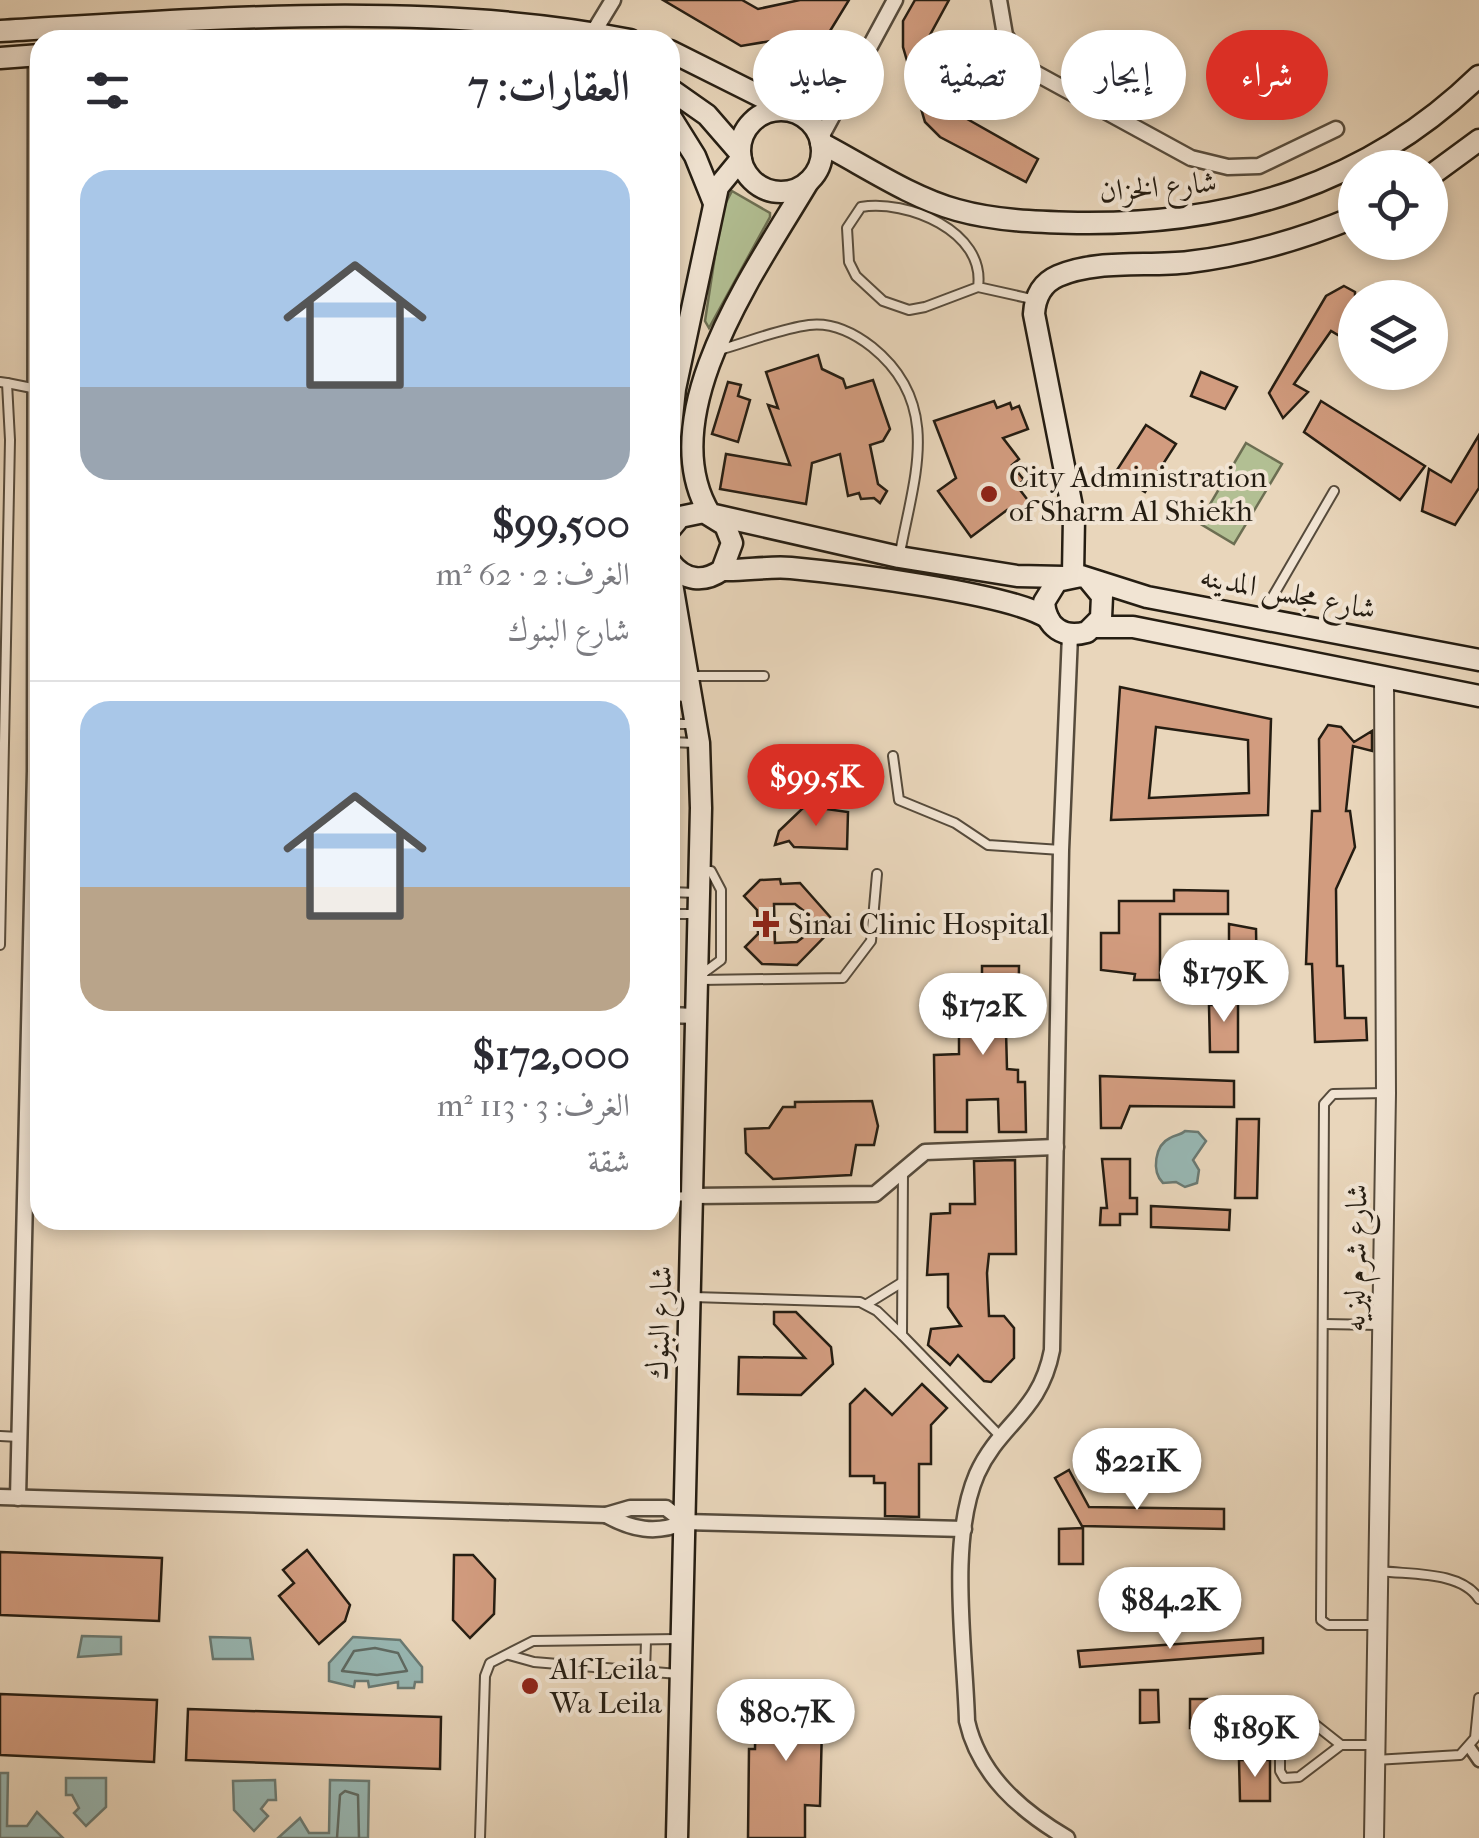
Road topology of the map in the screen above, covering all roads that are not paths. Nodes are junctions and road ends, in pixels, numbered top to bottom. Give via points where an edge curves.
1 (613, 0) edge
2 (895, 0) edge
3 (999, 0) edge
4 (201, 9) edge
5 (566, 30) edge
6 (595, 30) edge
7 (0, 32) edge
8 (30, 56) edge
9 (680, 56) edge
10 (0, 58) edge
11 (1479, 76) edge
12 (753, 92) edge
13 (680, 96) edge
14 (754, 120) edge
15 (808, 120) edge
16 (1336, 129) dead end
17 (680, 132) edge
18 (1479, 140) edge
19 (821, 141) junction
20 (740, 156) junction
21 (1448, 163) edge
22 (808, 182) junction
23 (714, 204) junction
24 (1338, 224) edge
25 (978, 287) junction
26 (1036, 300) junction
27 (715, 351) junction
28 (680, 353) edge
29 (3, 383) edge
30 (30, 387) edge
31 (1334, 491) dead end
32 (710, 514) junction
33 (680, 521) edge
34 (899, 557) junction
35 (680, 569) edge
36 (722, 570) junction
37 (1075, 577) junction
38 (893, 582) junction
39 (1048, 618) junction
40 (1260, 618) junction
41 (1094, 627) junction
42 (680, 629) edge
43 (1070, 635) junction
44 (1479, 660) edge
45 (764, 676) dead end
46 (1384, 678) junction
47 (690, 686) junction
48 (680, 689) edge
49 (1479, 696) edge
50 (680, 730) edge
51 (698, 740) junction
52 (680, 741) edge
53 (892, 756) dead end
54 (1060, 850) junction
55 (697, 870) junction
56 (877, 874) dead end
57 (680, 892) edge
58 (696, 892) junction
59 (680, 914) edge
60 (696, 914) junction
61 (0, 945) edge
62 (694, 980) junction
63 (680, 1016) edge
64 (694, 1016) junction
65 (1386, 1093) junction
66 (30, 1101) edge
67 (1056, 1148) junction
68 (903, 1169) junction
69 (693, 1196) junction
70 (680, 1197) edge
71 (902, 1282) junction
72 (692, 1297) junction
73 (866, 1304) junction
74 (1324, 1324) junction
75 (1382, 1324) junction
76 (902, 1335) junction
77 (0, 1436) edge
78 (1001, 1436) junction
79 (19, 1438) junction
80 (0, 1497) edge
81 (18, 1498) junction
82 (684, 1522) junction
83 (964, 1530) junction
84 (1378, 1570) junction
85 (1479, 1600) edge
86 (1376, 1625) junction
87 (646, 1640) junction
88 (681, 1640) junction
89 (510, 1655) junction
90 (645, 1672) junction
91 (680, 1674) junction
92 (1479, 1698) edge
93 (1294, 1707) dead end
94 (1204, 1744) dead end
95 (1341, 1744) junction
96 (1470, 1748) junction
97 (1375, 1753) junction
98 (1479, 1761) edge
99 (1059, 1836) edge
100 (480, 1838) edge
101 (677, 1838) edge
102 (1374, 1838) edge

1 - 6 street
2 - 19 street
3 - 16 street via 1005,35 1028,69 1191,158 1259,166
4 - 5 main road via 457,18
4 - 7 main road
8 - 10 main road
9 - 12 main road
11 - 19 main road, شارع الخزان via 1422,123 1338,173 1252,206 1178,220 978,215 922,196
13 - 20 main road
14 - 20 main road
15 - 19 main road
17 - 23 main road
18 - 21 main road
19 - 22 main road via 820,164
20 - 22 main road via 752,180 774,192
20 - 23 main road
22 - 27 main road
23 - 28 main road
24 - 26 main road via 1225,257 1062,274
25 - 25 lane via 975,258 956,233 882,204 861,207 851,219 849,262 883,302 925,308
25 - 26 lane
26 - 37 main road via 1074,517
27 - 32 main road via 690,450 693,478
27 - 34 lane via 830,325 858,336 902,377 920,427
29 - 30 lane
29 - 61 lane via 10,440
31 - 40 lane
32 - 33 main road
32 - 34 main road, شارع مجلس المدينه
32 - 36 main road via 725,525 732,543
34 - 37 main road, شارع مجلس المدينه via 1017,576
34 - 38 main road
35 - 36 main road via 694,579
36 - 38 main road via 789,568
37 - 39 main road via 1046,594
37 - 40 main road, شارع مجلس المدينه
37 - 41 main road via 1102,596
38 - 39 main road via 1020,605
39 - 43 main road
40 - 44 main road, شارع مجلس المدينه
41 - 43 main road
41 - 46 main road via 1133,627
42 - 47 main road, شارع البنوك
43 - 54 street
45 - 47 lane
46 - 49 main road
46 - 65 street, شارع شرم ليزيه
47 - 48 street
47 - 51 main road, شارع البنوك
50 - 51 lane
51 - 52 lane
51 - 55 main road, شارع البنوك
53 - 54 lane via 899,800 956,823 988,845
54 - 67 street
55 - 58 main road, شارع البنوك
55 - 62 lane via 711,871 722,890 721,960
56 - 62 lane via 870,941 843,978
57 - 58 lane
58 - 60 main road, شارع البنوك
59 - 60 lane
60 - 62 main road, شارع البنوك
62 - 64 main road, شارع البنوك
63 - 64 street
64 - 69 main road, شارع البنوك
65 - 74 lane via 1333,1094 1324,1104
65 - 75 street, شارع شرم ليزيه
66 - 79 street
67 - 68 street via 933,1150
67 - 78 street via 1052,1350 1032,1404
68 - 69 street via 874,1194
68 - 71 lane
69 - 70 lane
69 - 72 main road, شارع البنوك
71 - 73 lane
71 - 76 lane
72 - 73 lane
72 - 82 main road, شارع البنوك
73 - 76 lane
74 - 75 lane
74 - 86 lane via 1321,1620
75 - 84 street, شارع شرم ليزيه
76 - 78 lane
77 - 79 lane
78 - 83 street via 973,1485
79 - 81 street
80 - 81 street
81 - 82 street via 606,1515 669,1508
82 - 83 street
82 - 88 main road, شارع البنوك
83 - 99 street via 970,1734 1000,1786
84 - 85 lane via 1451,1580
84 - 86 street, شارع شرم ليزيه
86 - 97 street, شارع شرم ليزيه
87 - 88 lane
87 - 89 lane via 533,1641
87 - 90 lane
88 - 91 main road, شارع البنوك
89 - 90 lane
89 - 100 lane via 490,1663 486,1676
90 - 91 lane
91 - 101 main road, شارع البنوك
92 - 96 lane
93 - 95 lane
94 - 95 lane via 1280,1744 1284,1778 1299,1777
95 - 97 lane
96 - 97 lane via 1447,1760
96 - 98 street
97 - 102 street, شارع شرم ليزيه

